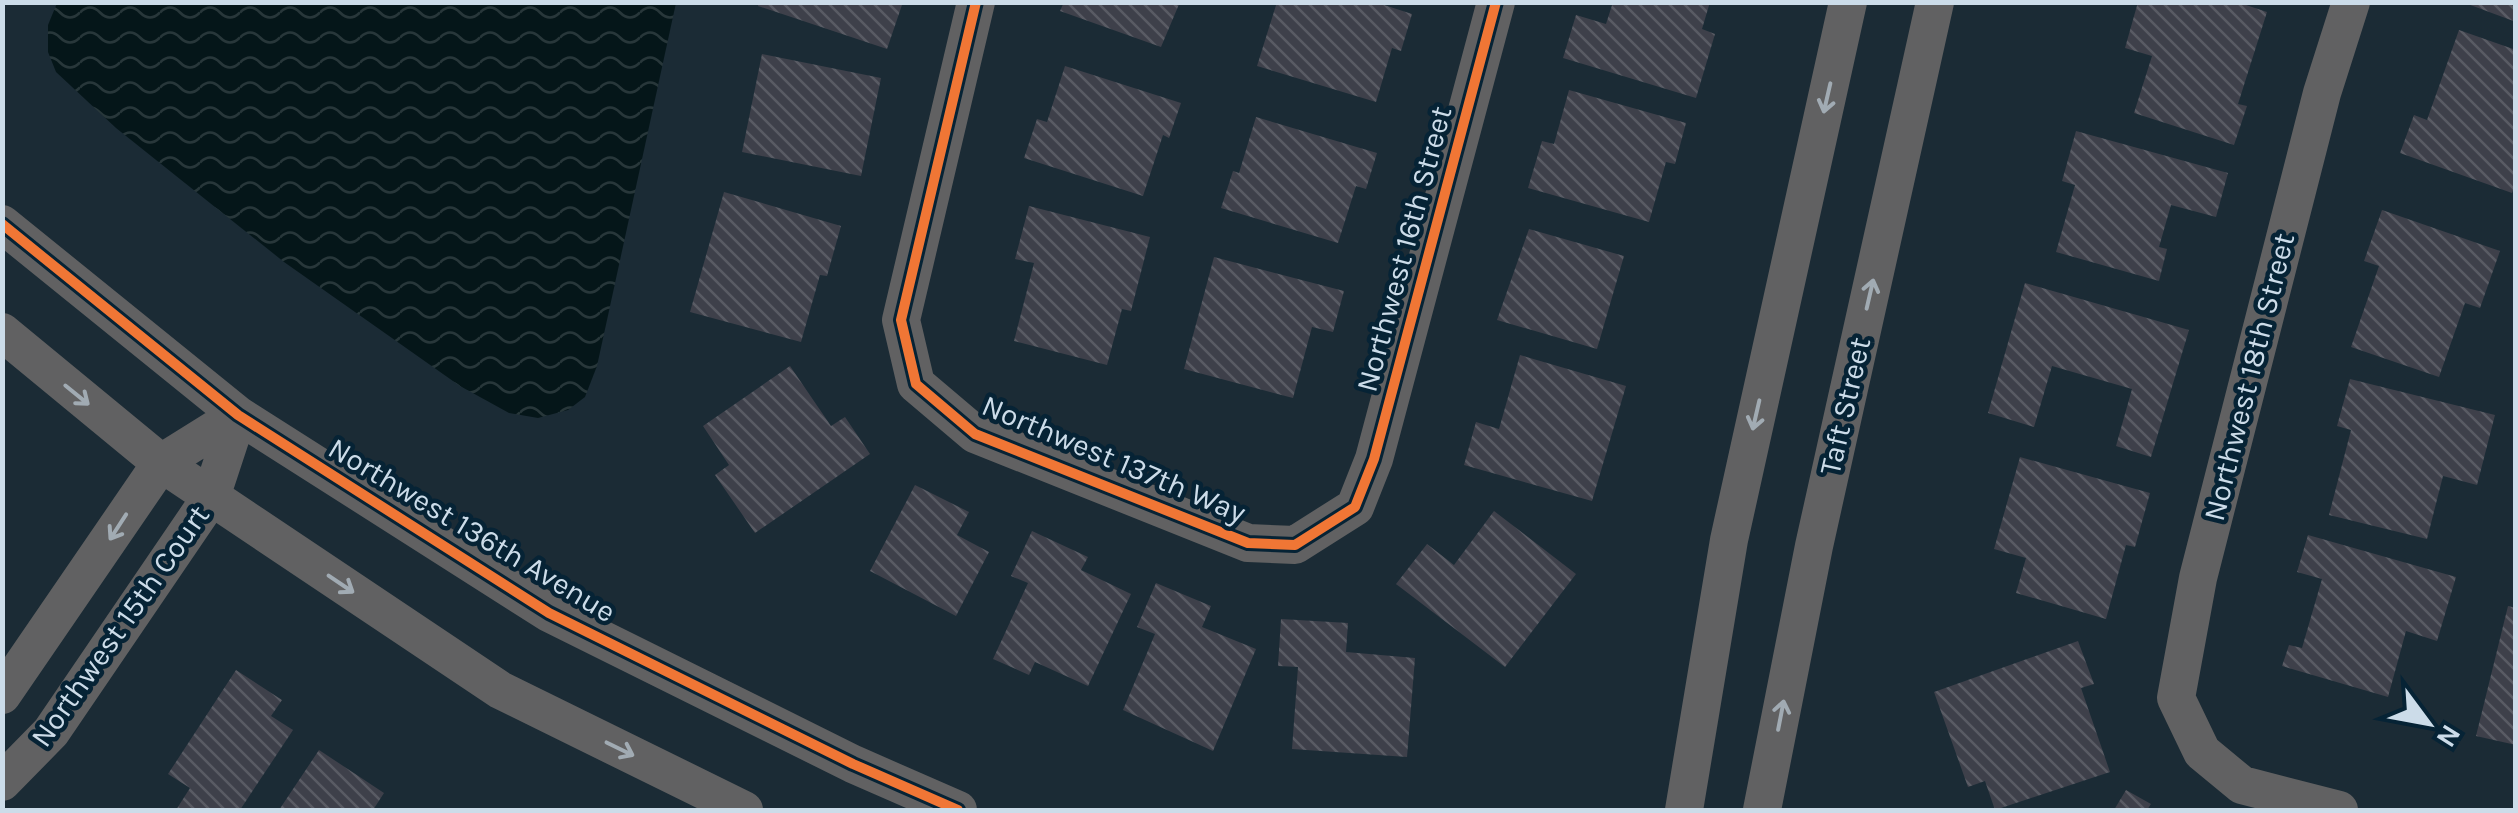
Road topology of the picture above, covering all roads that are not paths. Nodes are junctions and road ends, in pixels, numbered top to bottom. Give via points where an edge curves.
1 (976, 2) edge
2 (1496, 2) edge
3 (1848, 2) edge
4 (1935, 2) edge
5 (2351, 2) edge
6 (2, 224) edge
7 (2, 332) edge
8 (238, 414) junction
9 (161, 463) junction
10 (211, 497) junction
11 (1355, 508) joint
12 (2, 694) edge
13 (2, 782) edge
14 (2, 806) edge
15 (10, 810) edge
16 (744, 810) edge
17 (958, 810) edge
18 (1684, 810) edge
19 (1762, 810) edge
20 (2339, 810) edge

1 - 11 street, Northwest 137th Way via 901,320 916,384 975,434 1248,543 1295,546
2 - 11 street, Northwest 16th Street via 1374,459
3 -> 18 street via 1728,540
19 -> 4 street, Taft Street
5 - 20 street, Northwest 18th Street via 2198,578 2176,698 2202,752 2242,784
6 - 8 street, Northwest 136th Avenue
7 -> 9 street
8 - 9 street, Northwest 15th Court
8 - 10 street, Northwest 15th Court
8 - 17 street, Northwest 136th Avenue via 549,613
9 - 10 street
9 -> 12 street, Northwest 15th Court
10 - 13 street, Northwest 15th Court via 52,732
10 -> 16 street via 500,690
14 - 15 street

